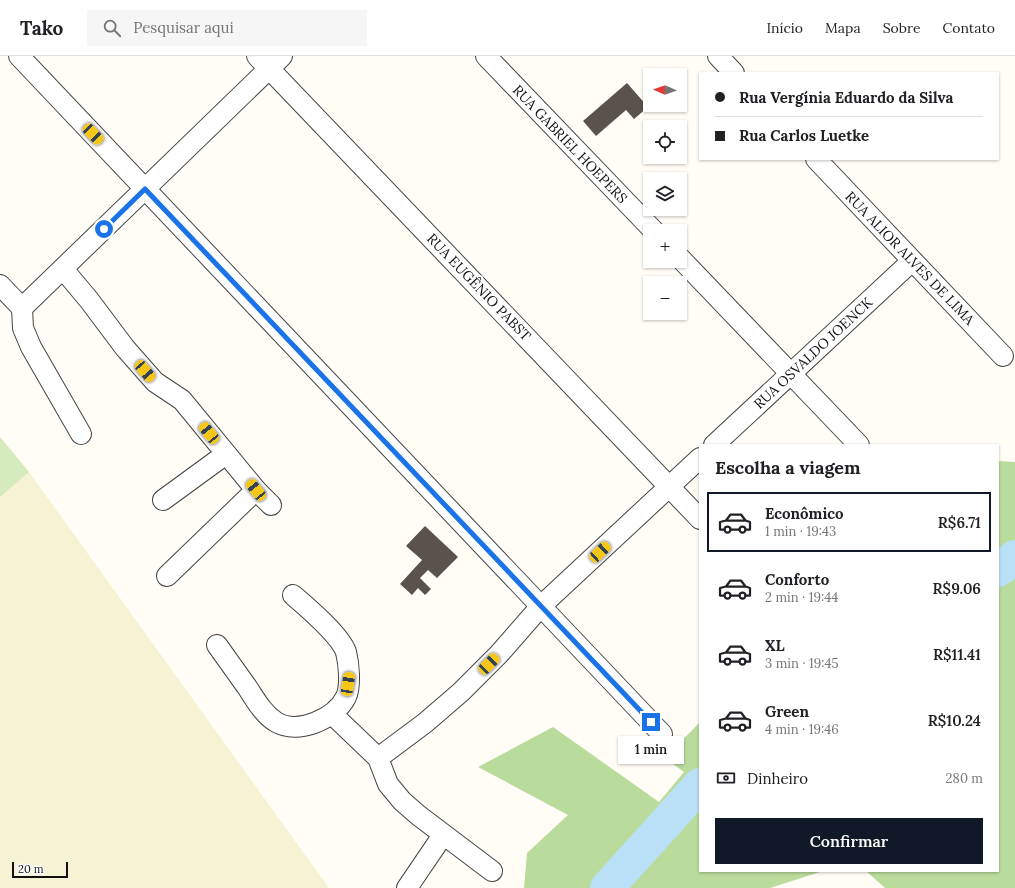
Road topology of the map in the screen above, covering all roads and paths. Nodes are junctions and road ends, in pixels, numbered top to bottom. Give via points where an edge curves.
1 (20, 56) edge
2 (486, 56) edge
3 (718, 56) edge
4 (270, 60) edge
5 (733, 72) edge
6 (817, 160) edge
7 (145, 189) junction
8 (647, 224) edge
9 (912, 261) junction
10 (687, 265) edge
11 (63, 269) junction
12 (0, 285) edge
13 (22, 308) junction
14 (1003, 356) dead end
15 (791, 374) junction
16 (81, 434) dead end
17 (715, 444) edge
18 (858, 444) edge
19 (226, 454) junction
20 (699, 459) edge
21 (669, 487) junction
22 (256, 490) junction
23 (163, 500) dead end
24 (271, 505) dead end
25 (699, 518) edge
26 (167, 576) dead end
27 (292, 595) dead end
28 (542, 606) junction
29 (217, 645) dead end
30 (332, 714) junction
31 (662, 734) dead end
32 (378, 758) junction
33 (443, 835) junction
34 (492, 871) dead end
35 (407, 888) edge

1 - 7 street
2 - 8 street, RUA GABRIEL HOEPERS
3 - 5 street
4 - 7 street
4 - 21 street, RUA EUGÊNIO PABST
6 - 9 street, RUA ALIOR ALVES DE LIMA
7 - 11 street
7 - 28 street
9 - 14 street, RUA ALIOR ALVES DE LIMA
9 - 15 street, RUA OSVALDO JOENCK
10 - 15 street
11 - 13 street
11 - 19 street via 155,382 182,400
12 - 13 street
13 - 16 street via 23,328 30,347
15 - 17 street, RUA OSVALDO JOENCK
15 - 18 street
19 - 22 street
19 - 23 street
20 - 21 street
21 - 25 street, RUA EUGÊNIO PABST
21 - 28 street
22 - 24 street
22 - 26 street
27 - 30 street via 333,632 346,651 350,672 346,696
28 - 31 street
28 - 32 street via 461,692
29 - 30 street via 262,710 276,722 293,727 310,725
30 - 32 street
32 - 33 street via 388,784 402,801
33 - 34 street
33 - 35 street

